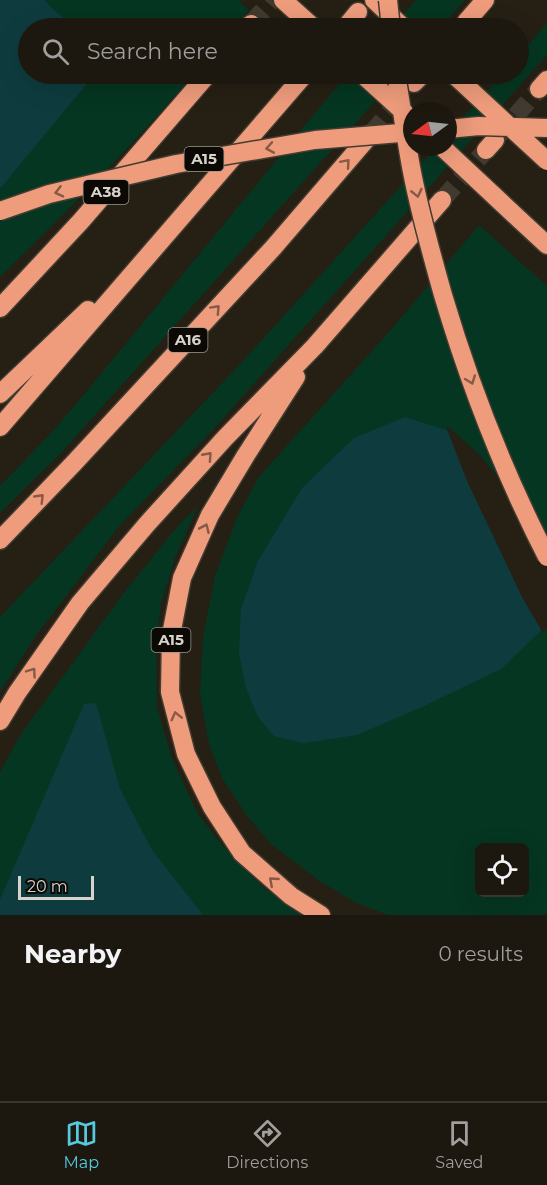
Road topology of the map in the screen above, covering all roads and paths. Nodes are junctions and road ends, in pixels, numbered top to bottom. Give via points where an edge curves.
1 (283, 0) edge
2 (485, 0) edge
3 (379, 1) edge
4 (303, 18) edge
5 (387, 18) edge
6 (395, 18) edge
7 (469, 18) edge
8 (199, 84) edge
9 (297, 84) edge
10 (373, 84) edge
11 (398, 84) edge
12 (464, 84) edge
13 (403, 112) edge
14 (457, 128) edge
15 (547, 128) edge
16 (403, 133) edge
17 (371, 134) tunnel mouth
18 (452, 156) edge
19 (547, 161) edge
20 (442, 200) tunnel mouth
21 (0, 211) edge
22 (167, 235) junction
23 (547, 245) edge
24 (0, 308) edge
25 (315, 346) junction
26 (0, 394) edge
27 (0, 427) edge
28 (0, 540) edge
29 (547, 557) edge
30 (0, 721) edge
31 (321, 915) edge

1 - 4 highway
2 - 7 highway
3 - 5 highway, bridge
3 - 6 highway
8 - 24 highway, A38
9 - 22 highway
10 - 13 highway, bridge
11 -> 29 highway, bridge via 413,177 459,347 490,433
12 - 19 highway, bridge
14 - 15 highway, bridge
16 -> 21 highway, A15, bridge via 315,140 176,164 49,194
28 -> 17 highway, A16 via 273,248
18 - 23 highway, bridge
20 - 25 highway
22 - 26 highway
22 - 27 highway
30 -> 25 highway via 80,603 225,438
31 -> 25 highway, A15 via 291,896 242,854 212,807 186,754 170,692 171,635 182,578 210,515

